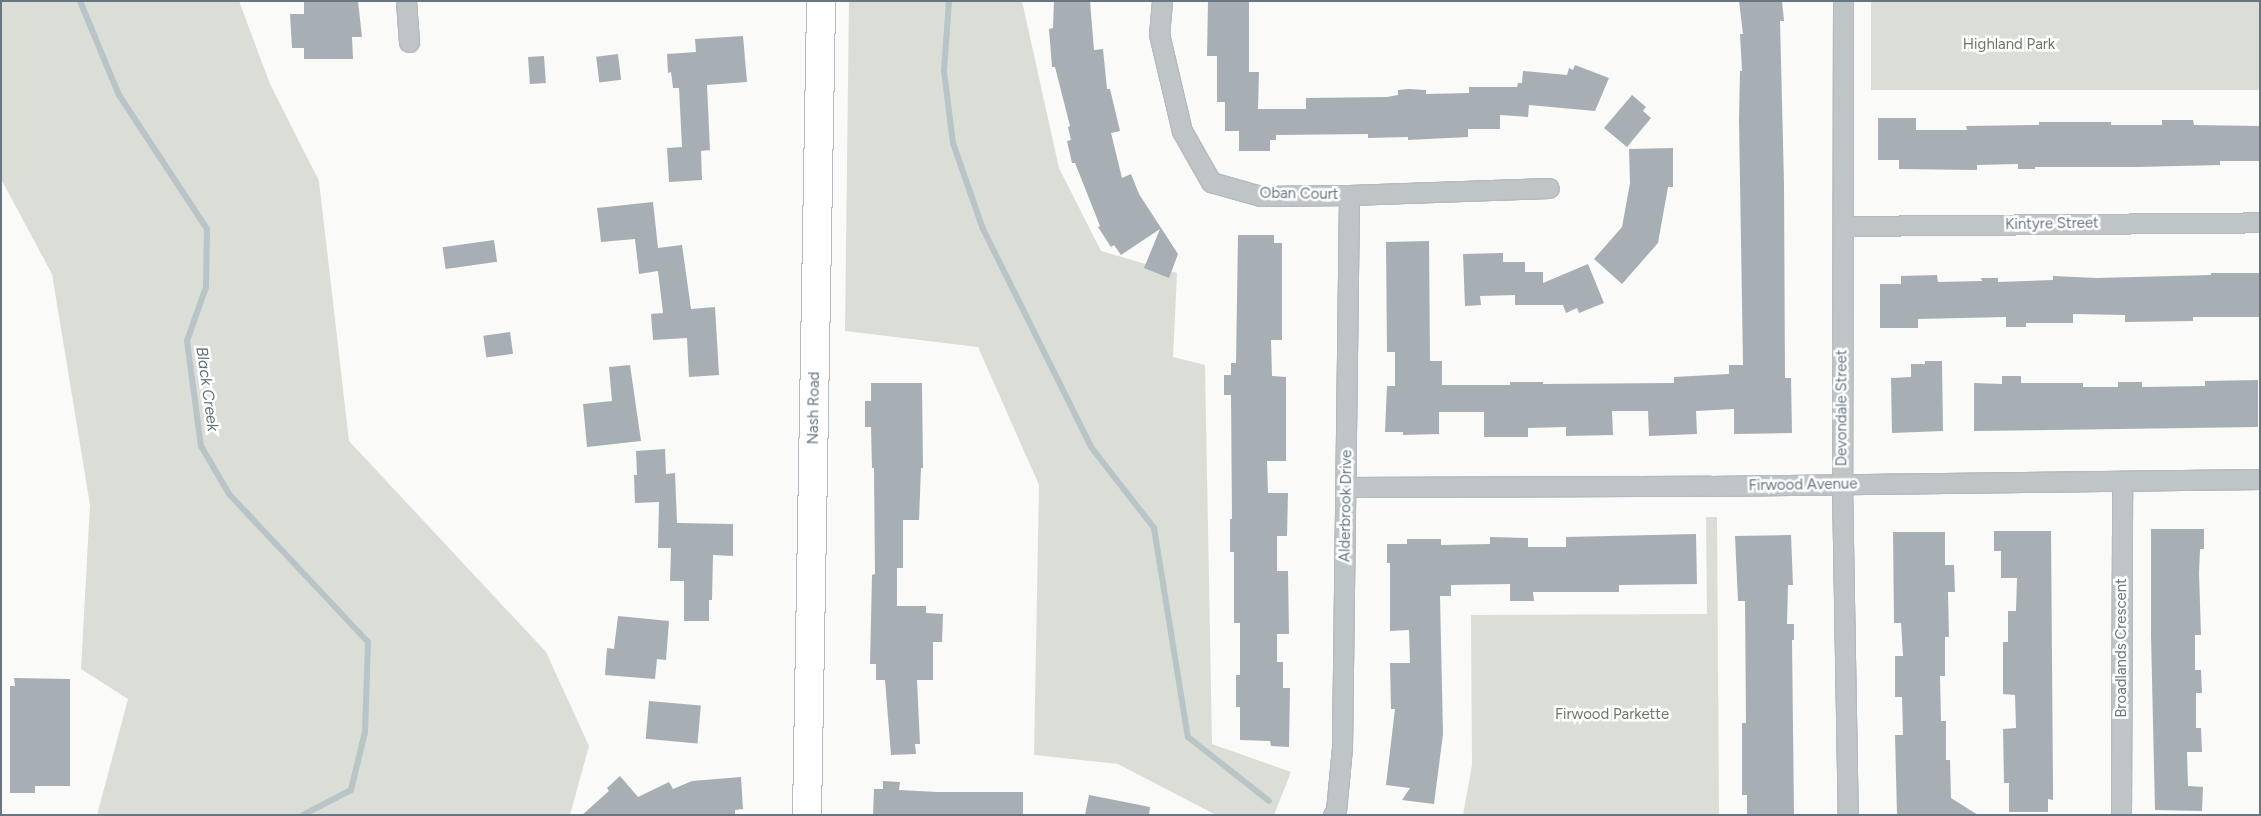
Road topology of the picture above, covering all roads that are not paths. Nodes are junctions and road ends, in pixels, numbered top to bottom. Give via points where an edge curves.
1 (406, 1) edge
2 (821, 1) edge
3 (1162, 1) edge
4 (1843, 1) edge
5 (409, 42) dead end
6 (1549, 188) dead end
7 (1349, 195) junction
8 (2260, 222) edge
9 (1843, 226) junction
10 (2260, 479) edge
11 (2122, 481) junction
12 (1842, 485) junction
13 (1346, 487) junction
14 (807, 815) edge
15 (1333, 815) edge
16 (1848, 815) edge
17 (2122, 815) edge

1 - 5 street
2 - 14 street, Nash Road
3 - 7 street, Oban Court via 1159,34 1182,131 1211,182 1260,196
4 - 9 street, Devondale Street
6 - 7 street, Oban Court
7 - 13 street, Alderbrook Drive
8 - 9 street, Kintyre Street
9 - 12 street, Devondale Street
10 - 11 street, Firwood Avenue
11 - 12 street, Firwood Avenue
11 - 17 street, Broadlands Crescent
12 - 13 street, Firwood Avenue
12 - 16 street, Devondale Street
13 - 15 street, Alderbrook Drive via 1342,746

